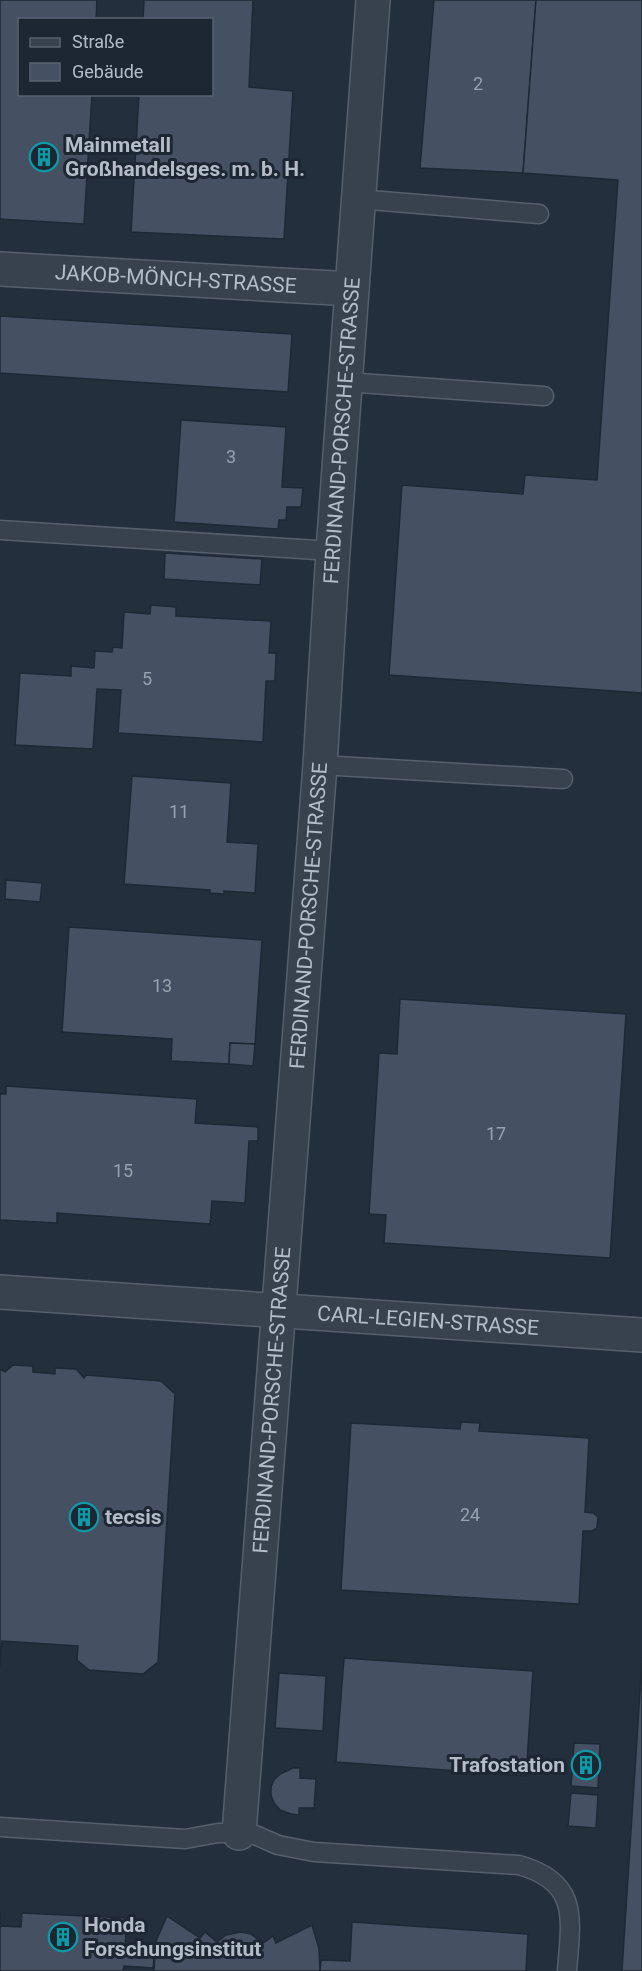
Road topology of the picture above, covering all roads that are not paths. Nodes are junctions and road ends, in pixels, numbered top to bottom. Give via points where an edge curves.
1 (373, 0) edge
2 (358, 199) junction
3 (539, 214) dead end
4 (0, 269) edge
5 (352, 288) junction
6 (345, 382) junction
7 (544, 396) dead end
8 (0, 530) edge
9 (333, 551) junction
10 (320, 765) junction
11 (563, 779) dead end
12 (0, 1292) edge
13 (277, 1311) junction
14 (642, 1335) edge
15 (0, 1827) edge
16 (239, 1833) junction
17 (567, 1971) edge

1 - 2 street, FERDINAND-PORSCHE-STRASSE
2 - 3 lane
2 - 5 street, FERDINAND-PORSCHE-STRASSE
4 - 5 street, JAKOB-MÖNCH-STRASSE
5 - 6 street, FERDINAND-PORSCHE-STRASSE
6 - 7 lane
6 - 9 street, FERDINAND-PORSCHE-STRASSE
8 - 9 lane
9 - 10 street, FERDINAND-PORSCHE-STRASSE
10 - 11 lane
10 - 13 street, FERDINAND-PORSCHE-STRASSE
12 - 13 street, CARL-LEGIEN-STRASSE
13 - 14 street, CARL-LEGIEN-STRASSE
13 - 16 street, FERDINAND-PORSCHE-STRASSE
15 - 16 lane via 185,1839
16 - 17 lane via 314,1852 534,1869 560,1887 570,1912

